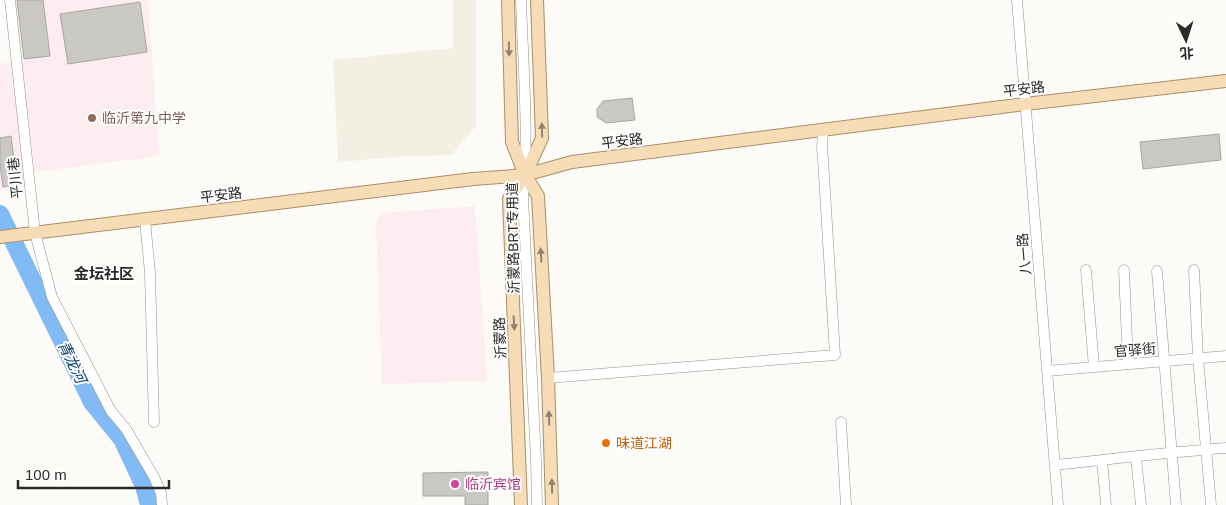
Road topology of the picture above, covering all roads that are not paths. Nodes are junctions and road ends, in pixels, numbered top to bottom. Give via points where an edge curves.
1 (10, 0) edge
2 (508, 0) edge
3 (522, 0) edge
4 (537, 0) edge
5 (1017, 0) edge
6 (1226, 81) edge
7 (1025, 104) junction
8 (823, 130) junction
9 (525, 175) junction
10 (145, 220) junction
11 (29, 234) junction
12 (0, 237) edge
13 (1086, 270) dead end
14 (1124, 270) dead end
15 (1194, 270) dead end
16 (1157, 271) dead end
17 (1226, 356) edge
18 (1198, 358) junction
19 (1164, 361) junction
20 (1128, 364) junction
21 (1094, 367) junction
22 (1047, 371) junction
23 (548, 378) junction
24 (154, 422) dead end
25 (841, 422) dead end
26 (1226, 448) edge
27 (1206, 450) junction
28 (1171, 452) junction
29 (1136, 458) junction
30 (1102, 460) junction
31 (1055, 465) junction
32 (162, 505) edge
33 (521, 505) edge
34 (537, 505) edge
35 (552, 505) edge
36 (846, 505) edge
37 (1058, 505) edge
38 (1106, 505) edge
39 (1141, 505) edge
40 (1176, 505) edge
41 (1211, 505) edge

1 - 11 street, 平川巷
2 -> 9 main road via 512,142
3 - 9 street, 沂蒙路BRT专用道
9 -> 4 main road, 沂蒙路 via 542,138
5 - 7 street, 八一路
6 - 7 main road, 平安路
7 - 8 main road, 平安路
7 - 22 street, 八一路
8 - 9 main road, 平安路 via 572,162
8 - 23 street via 835,355
9 - 10 main road, 平安路
23 -> 9 main road via 538,196
9 -> 33 main road, 沂蒙路 via 508,199
9 - 34 street, 沂蒙路BRT专用道 via 523,197
10 - 11 main road, 平安路
10 - 24 street via 150,273
11 - 12 main road, 平安路
11 - 32 street, 平川巷 via 52,297 111,411 126,429 154,477
13 - 21 street
14 - 20 street
15 - 18 street
16 - 19 street
17 - 18 street, 官驿街
18 - 19 street, 官驿街
18 - 27 street
19 - 20 street, 官驿街
19 - 28 street
20 - 21 street, 官驿街
21 - 22 street, 官驿街
22 - 31 street, 八一路
35 -> 23 main road
25 - 36 street
26 - 27 street
27 - 28 street
27 - 41 street
28 - 29 street
28 - 40 street
29 - 30 street
29 - 39 street
30 - 31 street
30 - 38 street
31 - 37 street, 八一路

